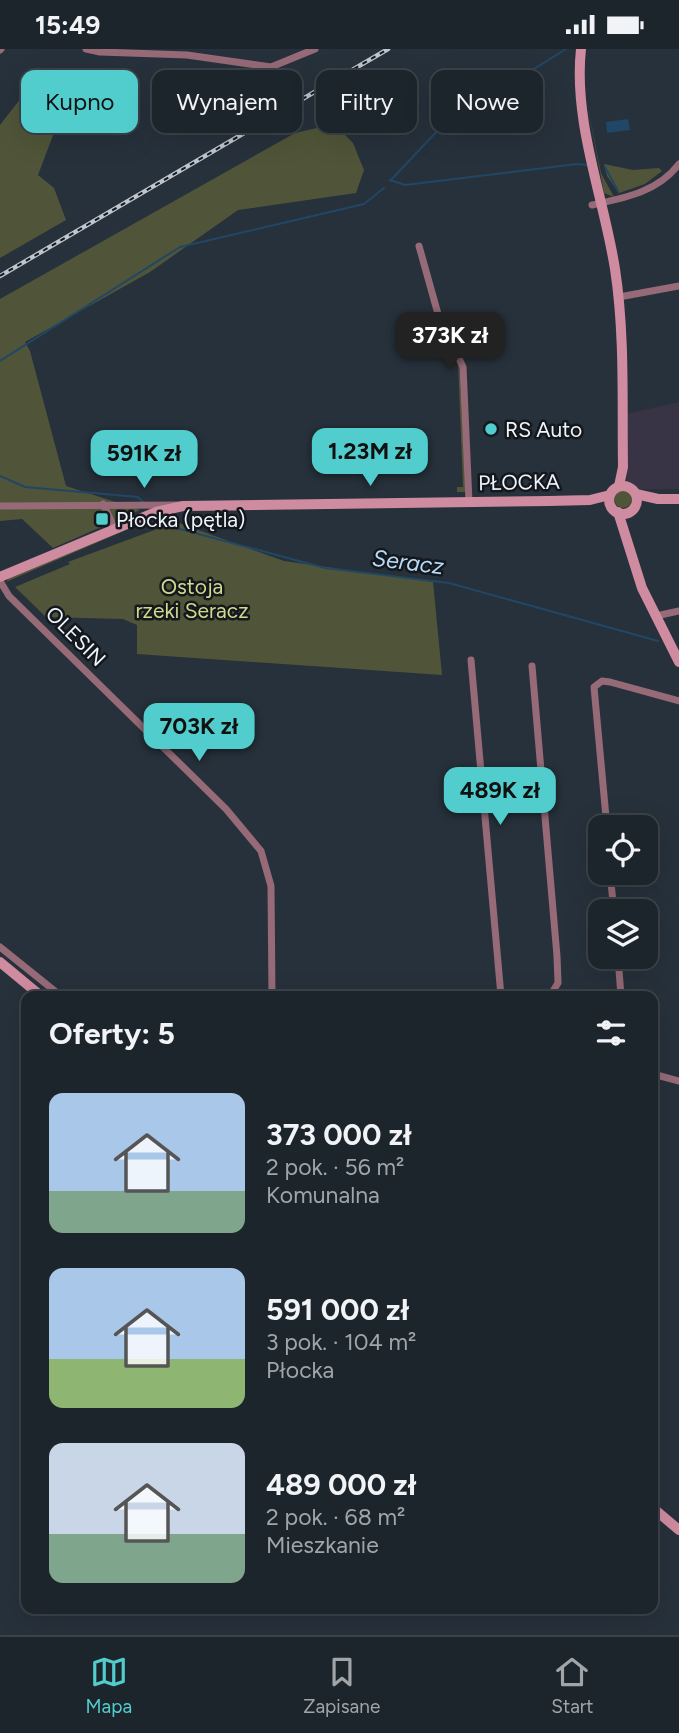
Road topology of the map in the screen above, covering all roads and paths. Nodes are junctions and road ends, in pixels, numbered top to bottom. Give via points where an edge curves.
1 (86, 49) edge
2 (315, 49) edge
3 (582, 49) edge
4 (678, 168) edge
5 (598, 204) junction
6 (419, 246) dead end
7 (679, 286) edge
8 (619, 297) junction
9 (623, 486) junction
10 (679, 499) edge
11 (469, 502) junction
12 (623, 504) junction
13 (103, 505) junction
14 (0, 506) edge
15 (183, 506) junction
16 (115, 529) junction
17 (0, 579) edge
18 (679, 611) edge
19 (656, 616) junction
20 (471, 660) dead end
21 (679, 662) edge
22 (532, 666) dead end
23 (679, 701) edge
24 (606, 815) edge
25 (0, 947) edge
26 (0, 961) edge
27 (619, 969) edge
28 (35, 991) edge
29 (55, 991) edge
30 (272, 991) edge
31 (501, 991) edge
32 (553, 991) edge
33 (621, 991) edge
34 (658, 1075) edge
35 (679, 1081) edge
36 (658, 1512) edge
37 (678, 1526) edge

1 - 2 street via 187,55 271,67
3 - 5 street via 581,97
4 - 5 street via 643,192
5 - 8 street
6 - 11 street via 438,314 463,367
7 - 8 street
8 - 9 street
9 - 12 street
9 - 12 street
10 - 12 street, PŁOCKA
11 - 12 street, PŁOCKA via 590,500
11 - 15 street, PŁOCKA
12 - 19 street via 635,569
13 - 14 street
13 - 15 street
13 - 16 street
15 - 16 street, PŁOCKA
16 - 17 street, PŁOCKA
17 - 30 street, OLESIN via 9,596 226,809 261,851 271,886
18 - 19 street
19 - 21 street
20 - 31 street
22 - 32 street via 557,956 558,983
23 - 24 street via 610,682 601,681 594,687
25 - 29 street
26 - 28 street
27 - 33 street
34 - 35 street
36 - 37 street

